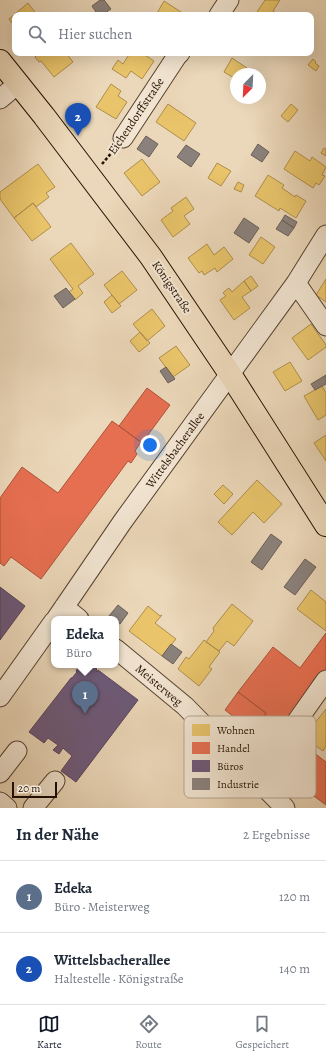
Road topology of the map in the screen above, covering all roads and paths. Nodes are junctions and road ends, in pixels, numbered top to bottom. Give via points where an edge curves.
1 (229, 0) edge
2 (221, 12) edge
3 (177, 56) edge
4 (0, 61) edge
5 (19, 83) junction
6 (0, 100) edge
7 (123, 138) joint
8 (91, 178) junction
9 (326, 235) edge
10 (296, 283) junction
11 (326, 326) edge
12 (230, 374) junction
13 (326, 525) edge
14 (58, 616) edge
15 (51, 626) edge
16 (119, 652) edge
17 (326, 680) edge
18 (0, 697) edge
19 (195, 716) edge
20 (302, 716) edge
21 (17, 752) dead end
22 (0, 774) edge
23 (55, 781) dead end
24 (275, 798) edge
25 (0, 802) edge
26 (7, 808) edge
27 (33, 808) edge
28 (285, 808) edge

1 - 2 street
3 - 7 street, Eichendorffstraße
4 - 5 main road, Königstraße
5 - 6 street
5 - 8 main road, Königstraße
7 - 8 path, Eichendorffstraße
8 - 12 main road, Königstraße via 151,257
9 - 10 street, Wittelsbacherallee
10 - 11 street
10 - 12 street, Wittelsbacherallee
12 - 13 main road, Königstraße
12 - 14 street, Wittelsbacherallee via 123,521
15 - 18 street, Wittelsbacherallee
16 - 19 street, Meisterweg
17 - 20 street
21 - 22 street
23 - 27 street
24 - 28 street, Meisterweg
25 - 26 street

